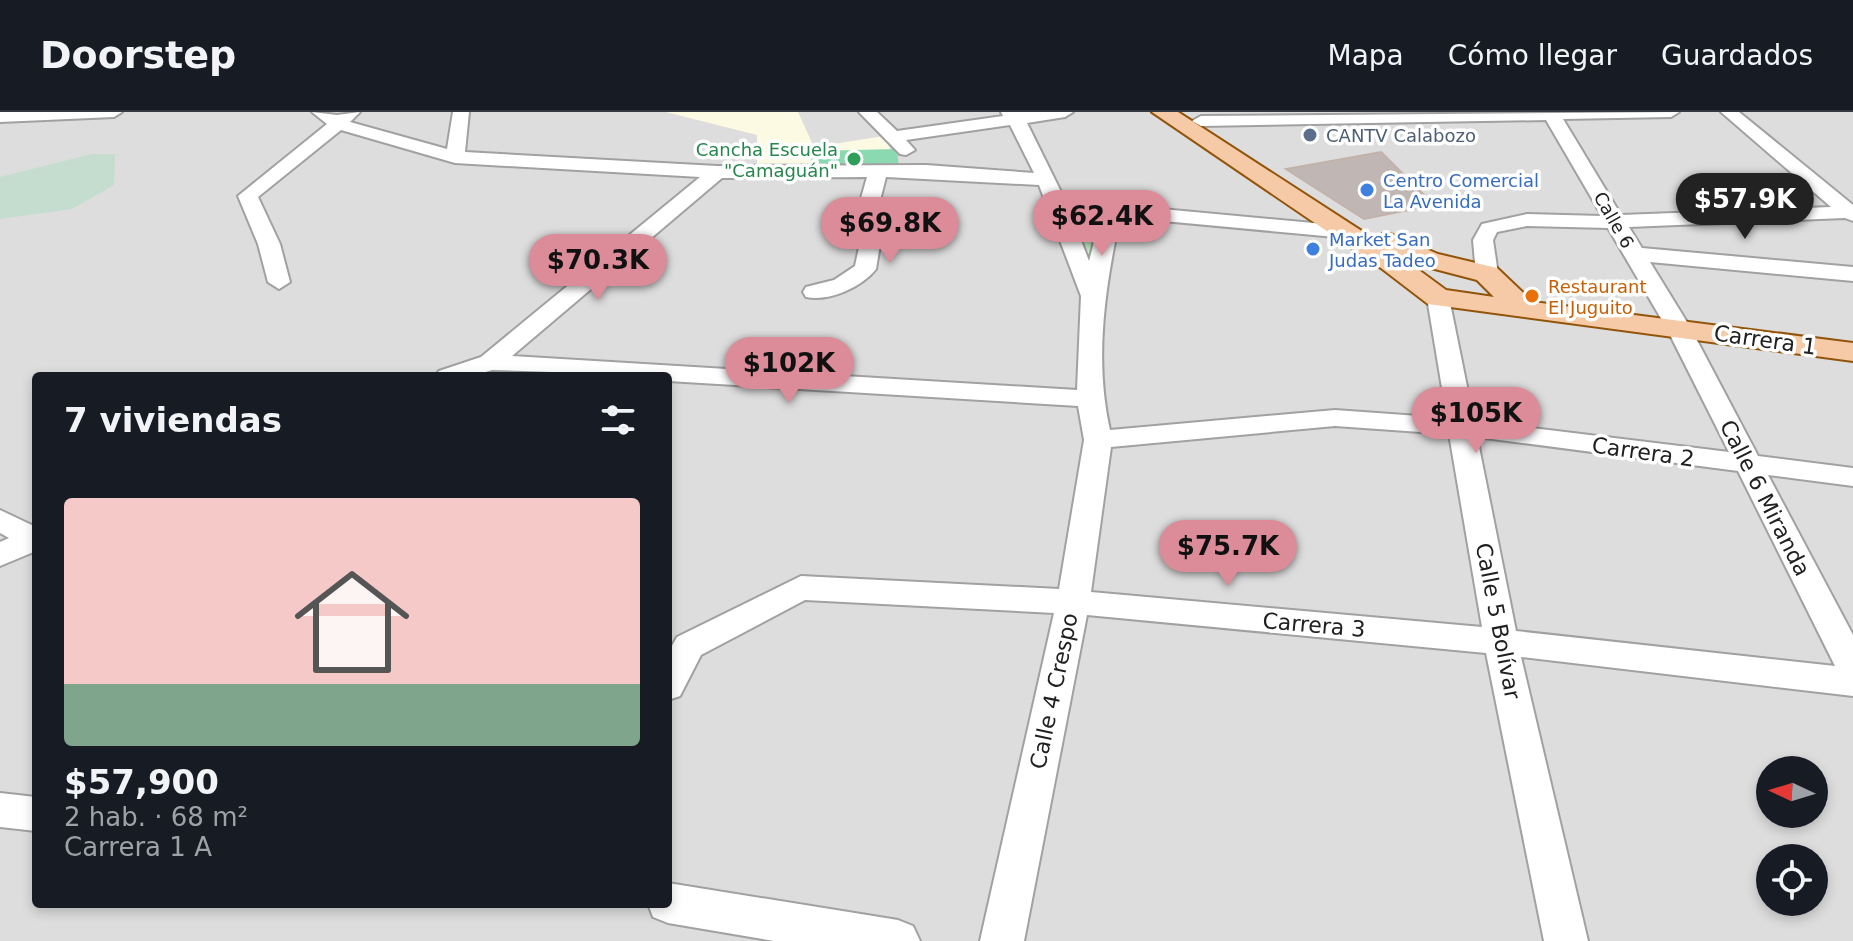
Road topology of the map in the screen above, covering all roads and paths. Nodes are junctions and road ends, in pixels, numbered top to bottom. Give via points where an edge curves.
1 (114, 112) edge
2 (320, 112) edge
3 (461, 112) edge
4 (867, 112) edge
5 (1065, 112) edge
6 (1163, 112) edge
7 (1671, 112) edge
8 (1729, 112) edge
9 (1551, 113) edge
10 (1013, 115) edge
11 (0, 117) edge
12 (1194, 117) edge
13 (346, 118) edge
14 (893, 137) junction
15 (455, 157) junction
16 (878, 171) junction
17 (926, 171) junction
18 (717, 172) junction
19 (1047, 180) junction
20 (1055, 205) junction
21 (1112, 210) junction
22 (1852, 213) edge
23 (1615, 220) junction
24 (1346, 232) junction
25 (1633, 254) junction
26 (1487, 274) junction
27 (1853, 274) edge
28 (279, 282) dead end
29 (814, 292) dead end
30 (1092, 296) junction
31 (1438, 298) junction
32 (1523, 308) junction
33 (1678, 327) junction
34 (1853, 352) edge
35 (490, 362) junction
36 (460, 372) edge
37 (652, 372) edge
38 (672, 373) edge
39 (1090, 399) junction
40 (1460, 427) junction
41 (1098, 440) junction
42 (1747, 465) junction
43 (1853, 477) edge
44 (0, 520) edge
45 (32, 536) edge
46 (32, 539) edge
47 (0, 555) edge
48 (1073, 602) junction
49 (1501, 642) junction
50 (1853, 667) edge
51 (672, 678) edge
52 (1853, 682) edge
53 (0, 810) edge
54 (32, 814) edge
55 (672, 904) edge
56 (898, 941) edge
57 (1002, 941) edge
58 (1566, 941) edge

1 - 11 street
2 - 13 street
3 - 15 street
4 - 14 street
5 - 10 street
6 - 24 main road
7 - 9 street
8 - 22 street
9 - 12 street
9 - 23 street, Calle 6
10 - 14 street
10 - 19 street
12 - 26 main road via 1404,251
13 - 15 street
13 - 28 street via 248,196
14 - 17 street
15 - 18 street
16 - 17 street
16 - 18 street
16 - 29 street via 866,216 872,233 865,269 842,285
17 - 19 street
18 - 35 street
19 - 20 street
20 - 21 street
20 - 30 street
21 - 24 street
21 - 30 street
22 - 23 street
23 - 25 street, Calle 6
23 - 26 street via 1527,220 1489,228 1483,240
24 - 31 main road
25 - 27 street
25 - 33 street, Calle 6
26 - 32 main road
30 - 39 street, Calle 4 Crespo
31 - 32 main road, Carrera 1
31 - 40 street, Calle 5 Bolívar
32 - 33 main road, Carrera 1
33 - 34 main road, Carrera 1
33 - 42 street, Calle 6 Miranda
35 - 36 street
35 - 37 street
38 - 39 street
39 - 41 street, Calle 4 Crespo
40 - 41 street, Carrera 2 via 1335,418
40 - 42 street, Carrera 2
40 - 49 street, Calle 5 Bolívar
41 - 48 street, Calle 4 Crespo
42 - 43 street, Carrera 2
42 - 50 street, Calle 6 Miranda
44 - 45 street
46 - 47 street
48 - 49 street, Carrera 3
48 - 51 street, Carrera 3 via 801,588 689,646
48 - 57 street, Calle 4 Crespo
49 - 52 street, Carrera 3
49 - 58 street, Calle 5 Bolívar
53 - 54 street
55 - 56 street

